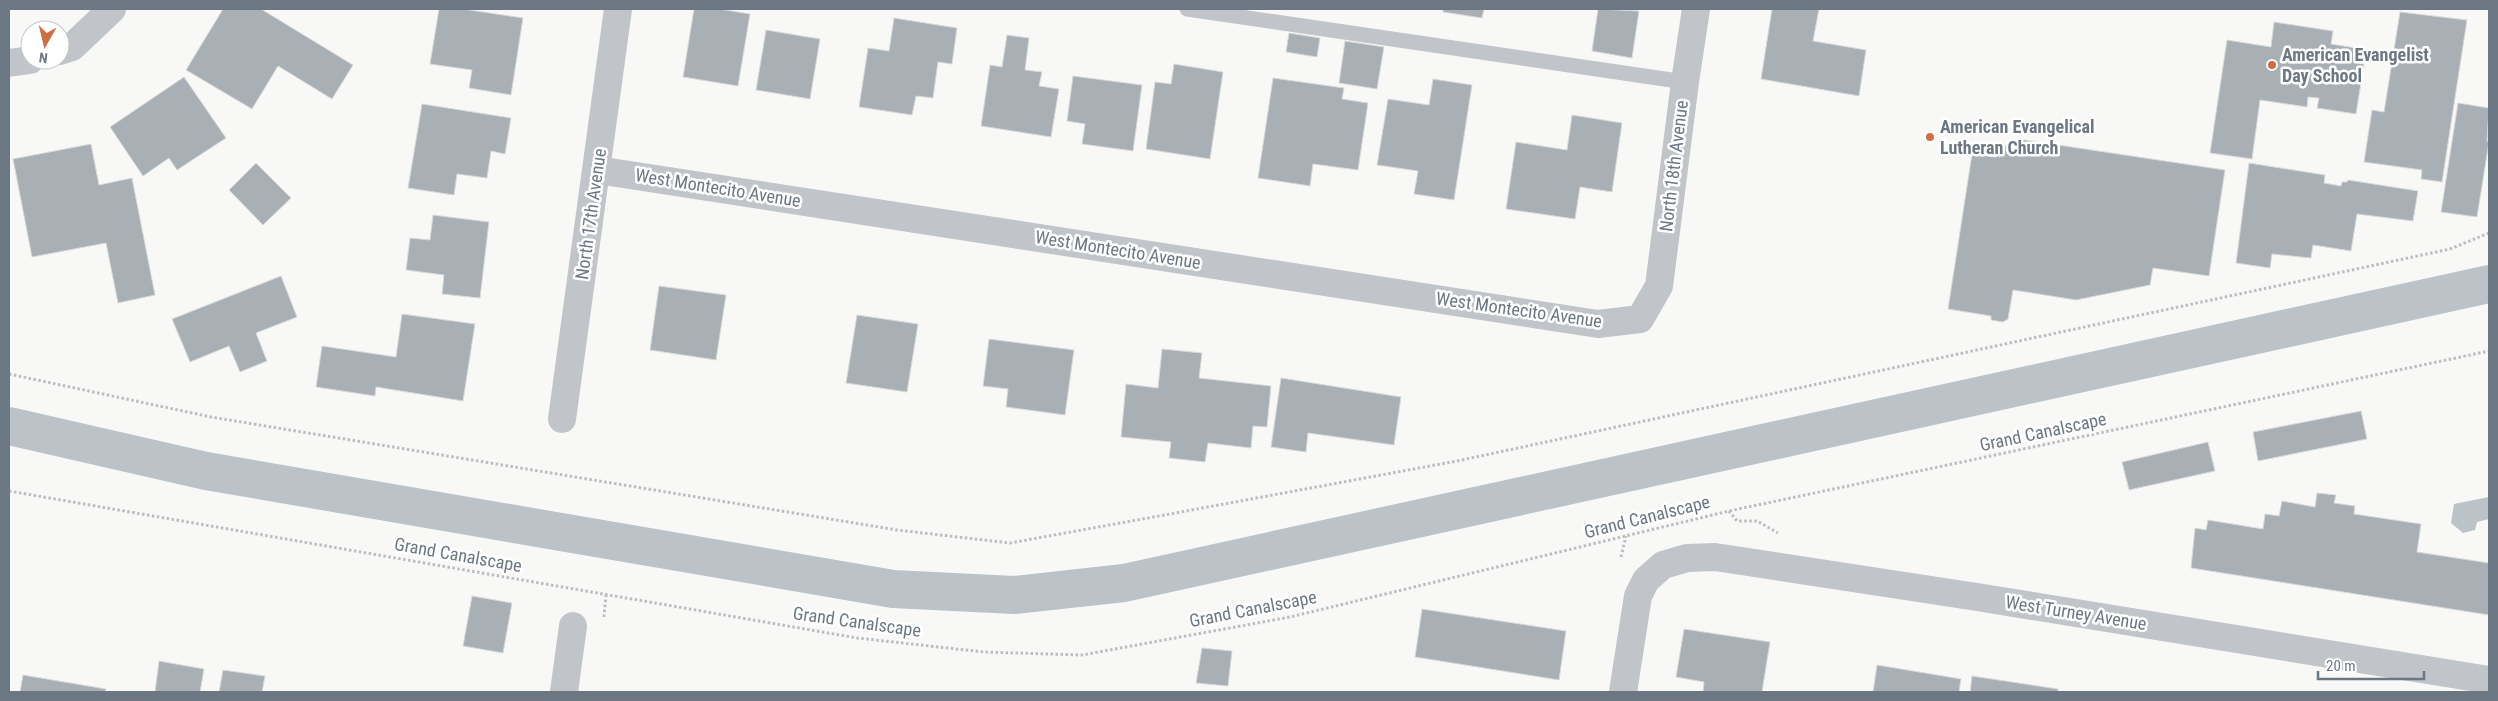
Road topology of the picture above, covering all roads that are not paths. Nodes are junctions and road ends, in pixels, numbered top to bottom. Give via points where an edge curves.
1 (112, 9) edge
2 (618, 9) edge
3 (1187, 9) edge
4 (1696, 9) edge
5 (70, 48) edge
6 (1685, 82) junction
7 (597, 170) junction
8 (1640, 319) joint
9 (562, 419) dead end
10 (573, 626) dead end
11 (2489, 680) edge
12 (564, 692) edge
13 (1623, 692) edge

1 - 5 street
2 - 7 street, North 17th Avenue
3 - 6 lane
4 - 6 street, North 18th Avenue
6 - 8 street, North 18th Avenue via 1659,286
7 - 8 street, West Montecito Avenue via 1598,324
7 - 9 street, North 17th Avenue
10 - 12 street
11 - 13 street, West Turney Avenue via 1715,557 1687,558 1663,565 1646,580 1638,596

